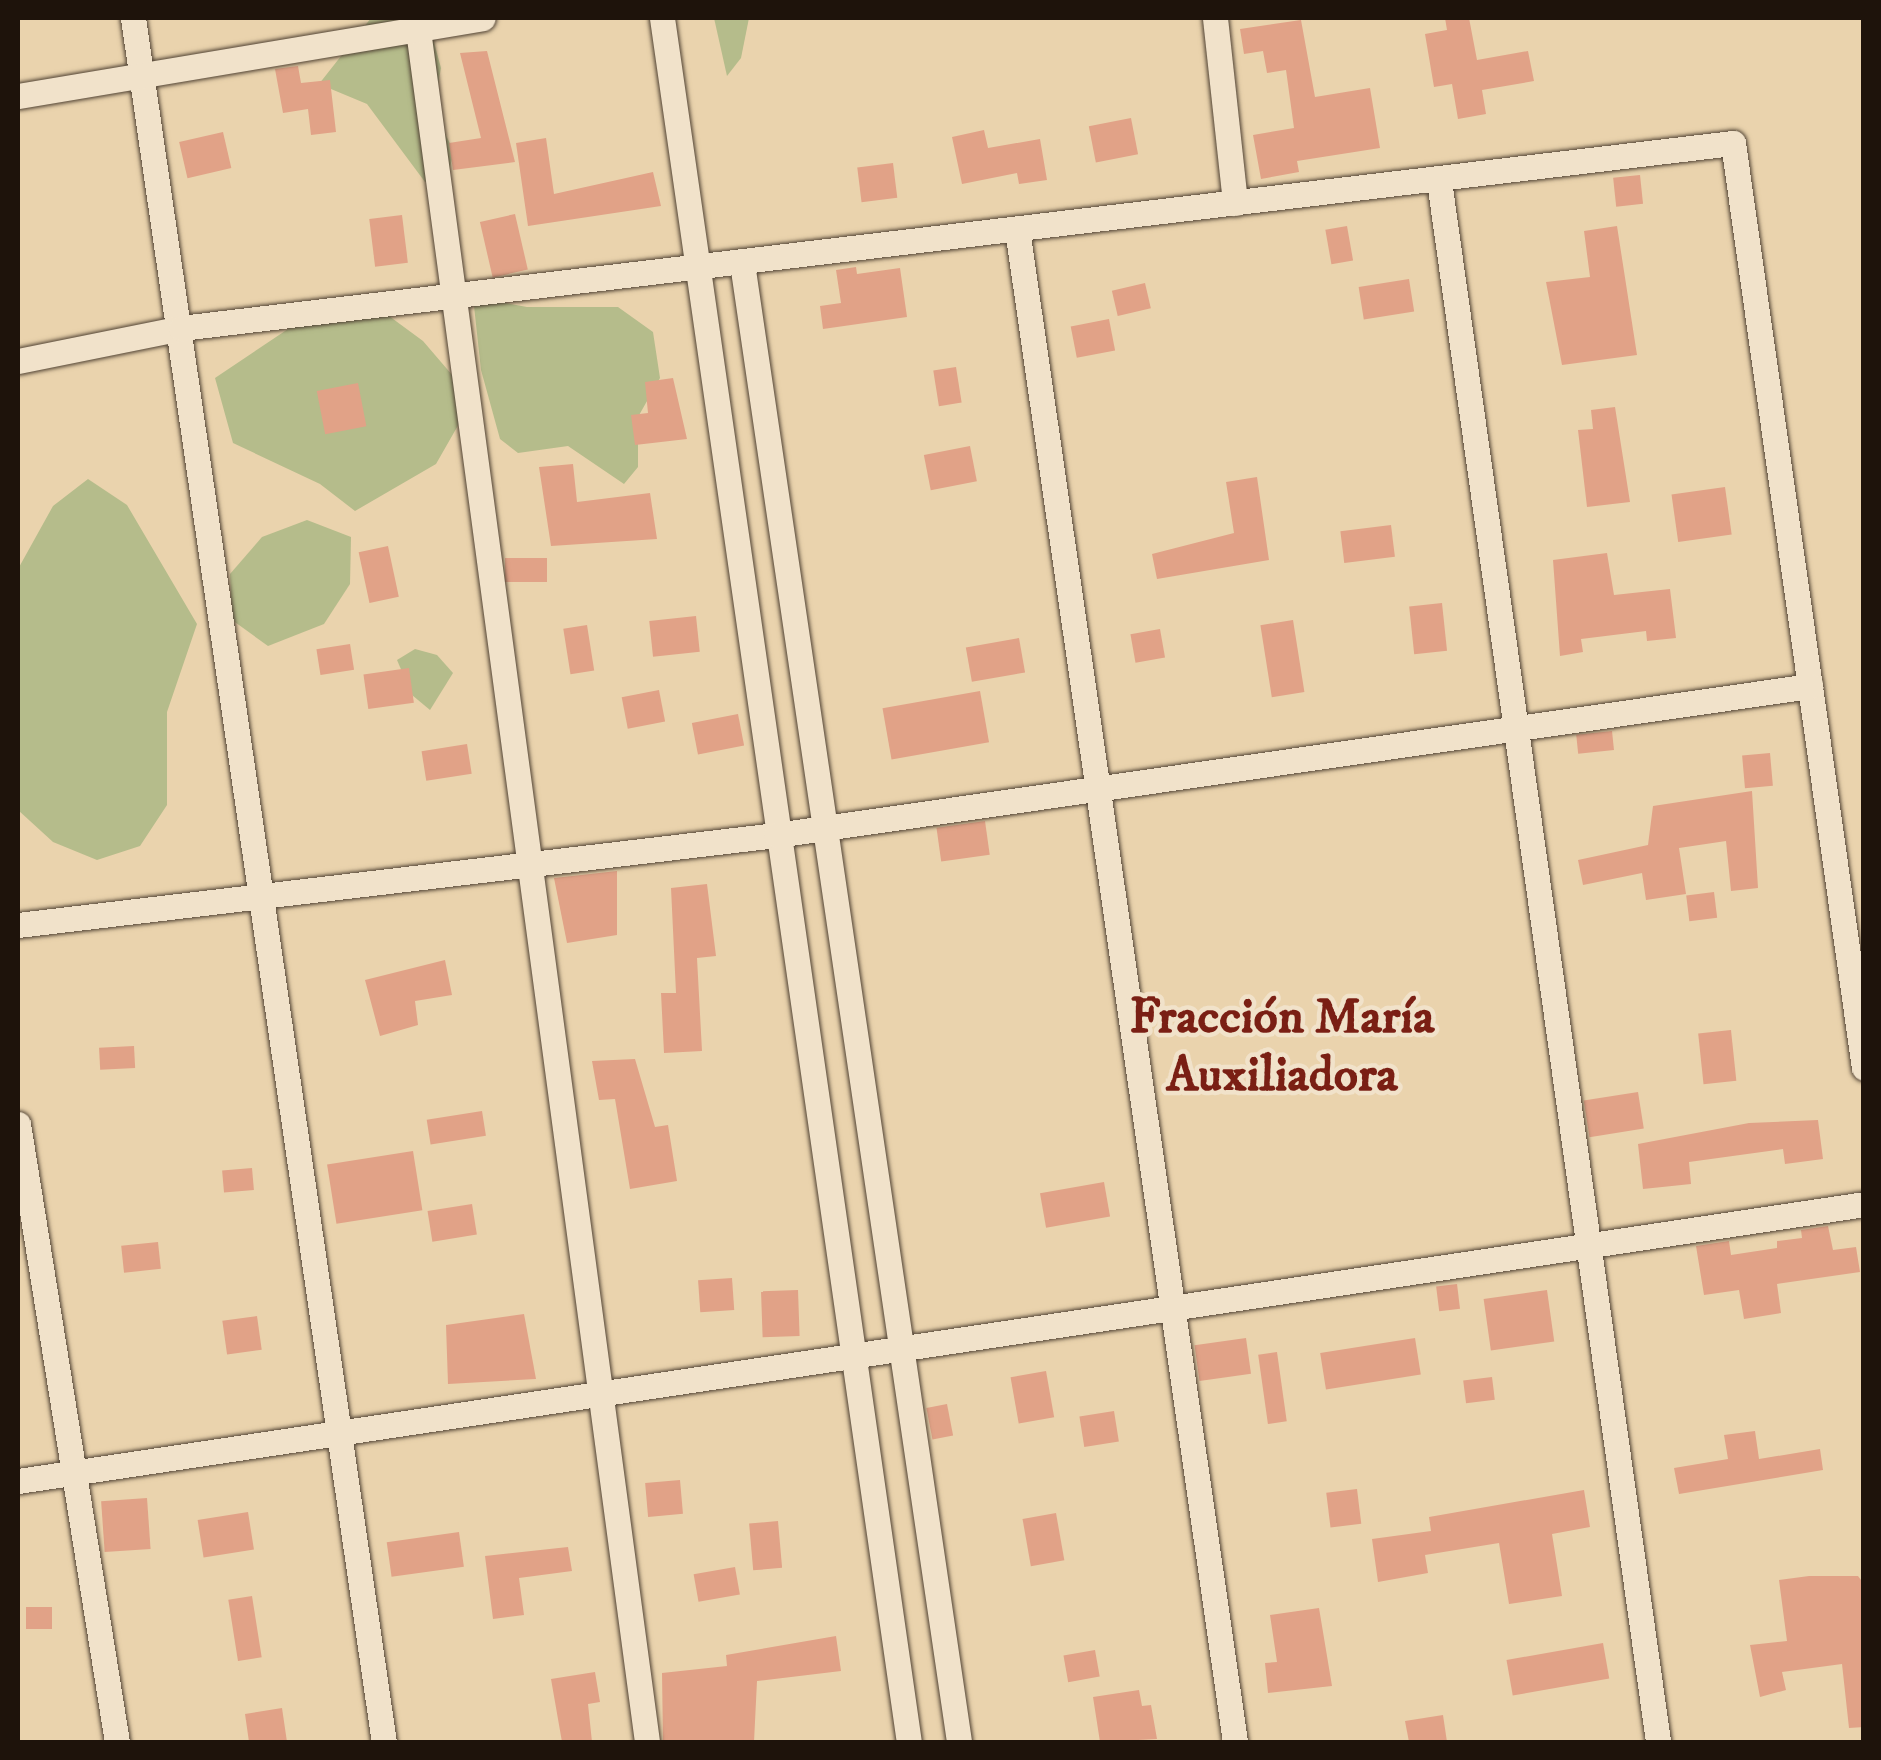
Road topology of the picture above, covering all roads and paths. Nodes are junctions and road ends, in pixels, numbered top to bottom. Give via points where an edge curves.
1 (133, 18) edge
2 (482, 18) edge
3 (662, 18) edge
4 (1215, 18) edge
5 (418, 30) junction
6 (143, 78) junction
7 (18, 96) edge
8 (1438, 181) junction
9 (1235, 203) junction
10 (1017, 229) junction
11 (742, 263) junction
12 (697, 268) junction
13 (454, 295) junction
14 (181, 328) junction
15 (18, 361) edge
16 (1810, 686) junction
17 (1517, 727) junction
18 (1098, 791) junction
19 (825, 828) junction
20 (776, 835) junction
21 (532, 863) junction
22 (262, 891) junction
23 (18, 925) edge
24 (1864, 1068) edge
25 (18, 1124) edge
26 (1864, 1204) edge
27 (1594, 1239) junction
28 (1172, 1307) junction
29 (902, 1351) junction
30 (857, 1359) junction
31 (597, 1396) junction
32 (340, 1433) junction
33 (78, 1473) junction
34 (18, 1481) edge
35 (117, 1742) edge
36 (384, 1742) edge
37 (647, 1742) edge
38 (909, 1742) edge
39 (959, 1742) edge
40 (1234, 1742) edge
41 (1658, 1742) edge

1 - 6 street
2 - 5 street
3 - 12 street
4 - 9 street
5 - 6 street
5 - 13 street
6 - 7 street
6 - 14 street
8 - 9 street
8 - 16 street via 1734,143
8 - 17 street
9 - 10 street
10 - 11 street
10 - 18 street
11 - 12 street
11 - 19 street
12 - 13 street
12 - 20 street
13 - 14 street
13 - 21 street
14 - 15 street
14 - 22 street
16 - 17 street
16 - 24 street
17 - 18 street
17 - 27 street
18 - 19 street
18 - 28 street
19 - 20 street
19 - 29 street
20 - 21 street
20 - 30 street
21 - 22 street
21 - 31 street
22 - 23 street
22 - 32 street
25 - 33 street
26 - 27 street
27 - 28 street
27 - 41 street
28 - 29 street
28 - 40 street
29 - 30 street
29 - 39 street
30 - 31 street
30 - 38 street
31 - 32 street
31 - 37 street
32 - 33 street
32 - 36 street
33 - 34 street
33 - 35 street

